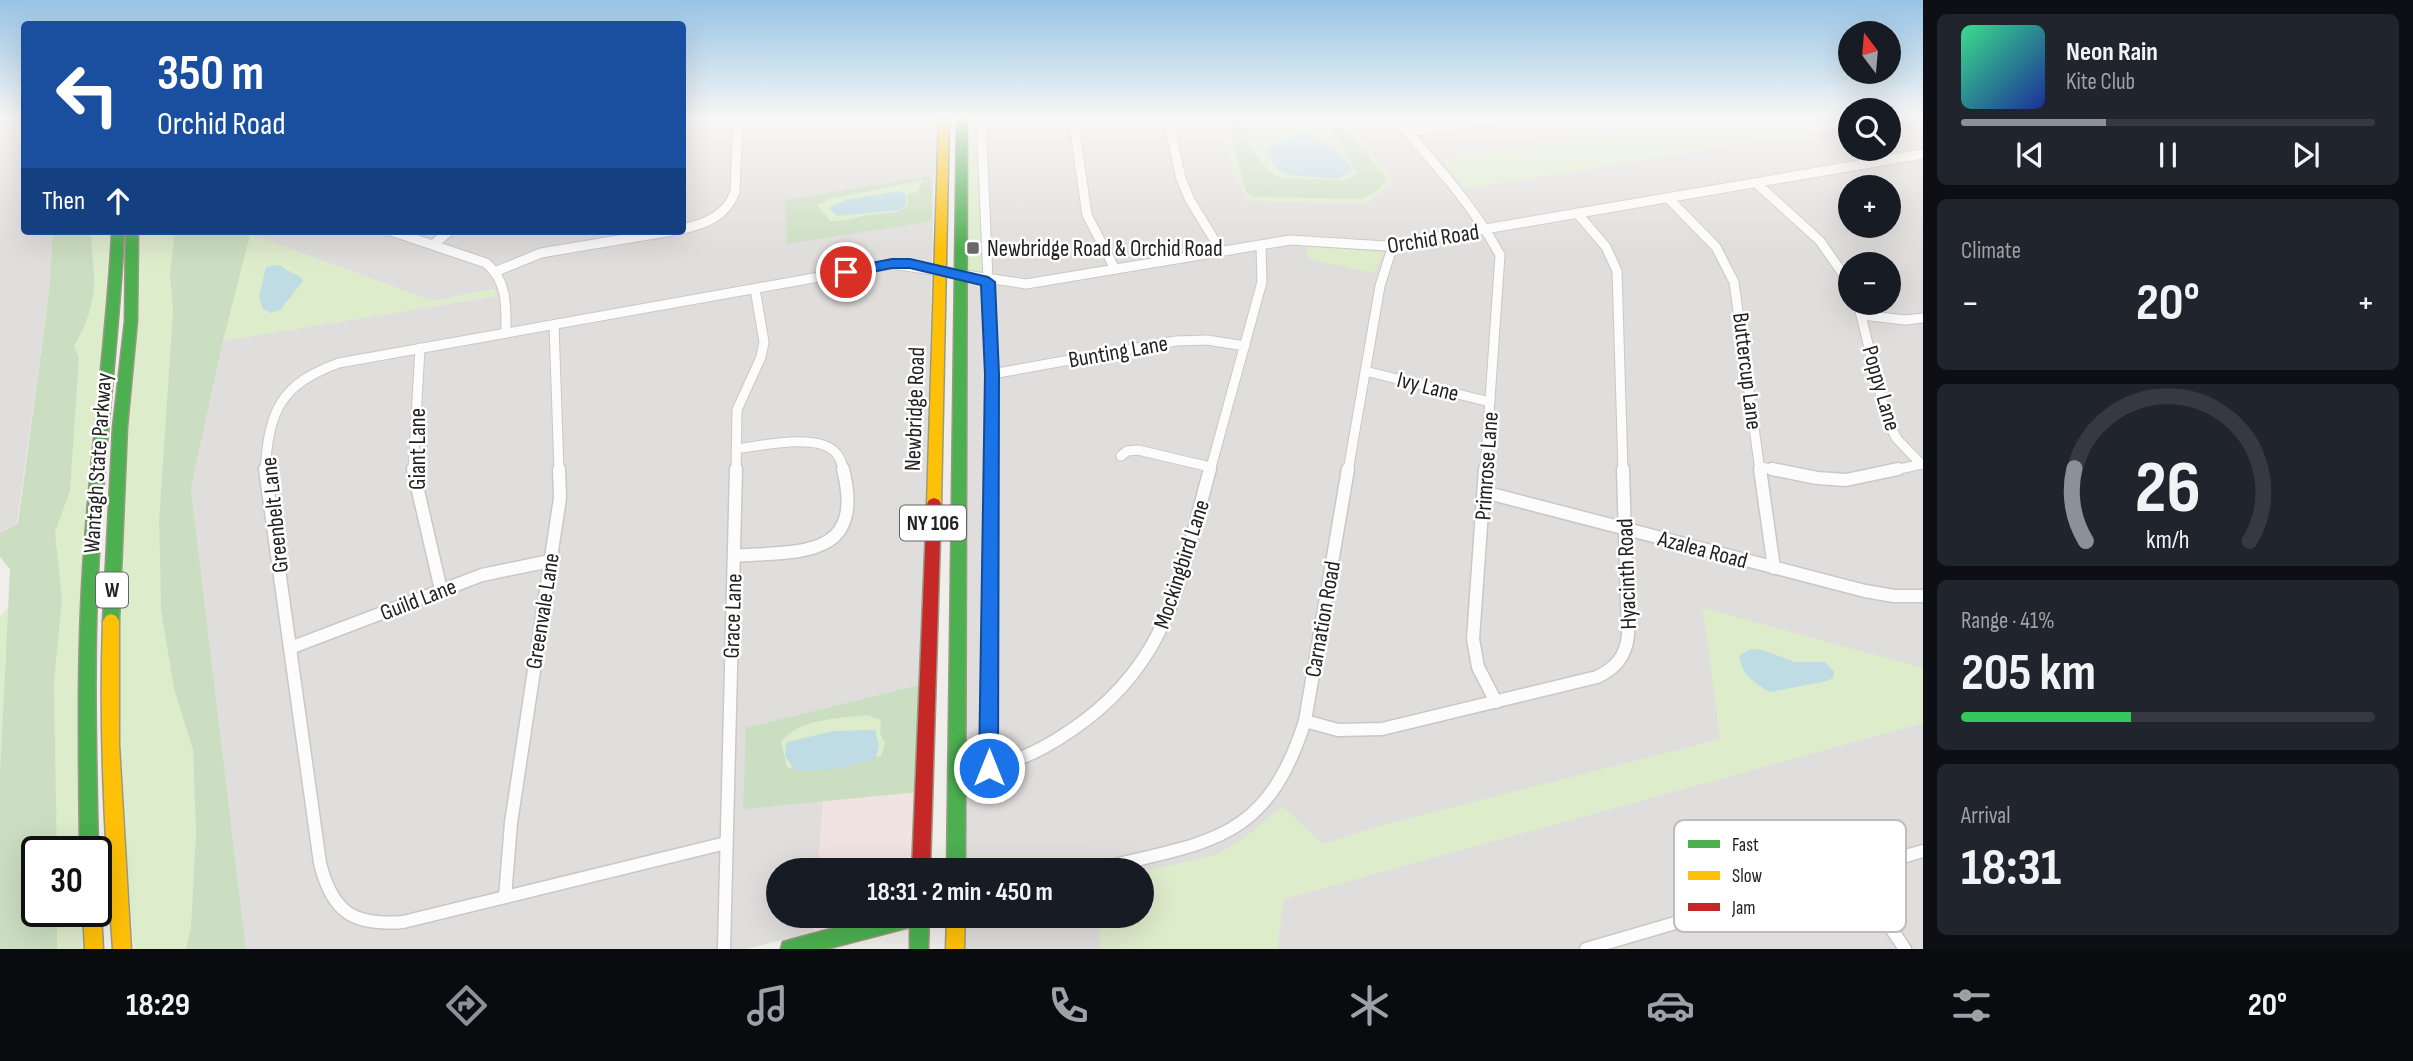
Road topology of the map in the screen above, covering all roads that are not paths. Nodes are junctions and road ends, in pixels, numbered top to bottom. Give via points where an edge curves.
1 (736, 162) edge
2 (943, 162) edge
3 (961, 162) edge
4 (983, 162) edge
5 (1079, 162) edge
6 (1177, 162) edge
7 (1432, 162) edge
8 (1877, 162) edge
9 (1756, 183) junction
10 (1668, 198) junction
11 (1577, 214) junction
12 (686, 228) edge
13 (1485, 229) junction
14 (117, 235) edge
15 (132, 235) edge
16 (403, 235) edge
17 (444, 235) edge
18 (607, 235) edge
19 (649, 235) edge
20 (607, 242) junction
21 (433, 245) junction
22 (1261, 245) junction
23 (1393, 245) junction
24 (1221, 251) junction
25 (1838, 264) edge
26 (1115, 269) junction
27 (942, 270) junction
28 (497, 271) junction
29 (960, 274) junction
30 (988, 282) junction
31 (755, 289) junction
32 (1862, 315) edge
33 (1869, 315) edge
34 (1923, 318) edge
35 (554, 325) junction
36 (506, 333) junction
37 (1245, 346) junction
38 (420, 348) junction
39 (1365, 371) junction
40 (992, 374) junction
41 (1490, 402) junction
42 (736, 449) junction
43 (1121, 456) dead end
44 (1922, 464) edge
45 (1210, 467) junction
46 (1760, 467) junction
47 (1484, 492) junction
48 (1625, 529) junction
49 (933, 532) junction
50 (958, 532) junction
51 (734, 556) junction
52 (550, 561) junction
53 (1774, 568) junction
54 (441, 590) junction
55 (1923, 596) edge
56 (290, 648) junction
57 (1496, 702) junction
58 (1305, 721) junction
59 (989, 768) junction
60 (955, 769) junction
61 (89, 836) edge
62 (726, 844) junction
63 (1923, 851) edge
64 (1906, 856) edge
65 (922, 858) edge
66 (956, 858) edge
67 (1141, 858) edge
68 (505, 897) junction
69 (1674, 924) edge
70 (93, 927) edge
71 (870, 928) edge
72 (920, 928) edge
73 (956, 928) edge
74 (1894, 932) edge
75 (94, 949) edge
76 (122, 949) edge
77 (724, 949) edge
78 (790, 949) edge
79 (919, 949) edge
80 (955, 949) edge
81 (1586, 949) edge
82 (1905, 949) edge

1 - 12 street via 732,203 715,219
2 - 27 main road, Newbridge Road / NY 106
3 - 29 main road, Newbridge Road / NY 106
4 - 30 street
5 - 26 street via 1087,215
6 - 24 street via 1190,200
7 - 13 street, Primrose Lane
8 - 9 street, Orchid Road
9 - 10 street, Orchid Road
9 - 25 street via 1817,238
10 - 11 street, Orchid Road
10 - 46 street, Buttercup Lane via 1716,247 1734,282
11 - 13 street, Orchid Road
11 - 48 street, Hyacinth Road via 1613,255 1617,271
13 - 23 street, Orchid Road
13 - 41 street, Primrose Lane via 1501,265
14 - 61 main road, Wantagh State Parkway / W via 115,303 94,512
15 - 76 main road, Wantagh State Parkway / W via 131,321 120,427 108,689
16 - 21 street
17 - 21 street
18 - 20 street
19 - 20 street
20 - 28 street via 541,253
21 - 28 street
22 - 23 street, Orchid Road via 1308,239
22 - 24 street, Orchid Road
22 - 37 street, Mockingbird Lane via 1262,282
23 - 39 street, Carnation Road via 1380,286
24 - 26 street, Orchid Road
26 - 30 street, Orchid Road via 1026,284
27 - 29 street, Orchid Road
27 - 31 street, Greenbelt Lane via 892,264
27 - 49 main road, Newbridge Road / NY 106
28 - 36 street via 505,289
29 - 30 street, Orchid Road
29 - 50 main road, Newbridge Road / NY 106
30 - 40 street
31 - 35 street, Greenbelt Lane
31 - 42 street, Grace Lane via 764,340 740,397
32 - 44 street, Poppy Lane via 1887,421 1897,439
33 - 34 street
35 - 36 street, Greenbelt Lane
35 - 52 street, Greenvale Lane via 561,481
36 - 38 street, Greenbelt Lane
37 - 40 street, Bunting Lane via 1176,341
37 - 45 street, Mockingbird Lane
38 - 54 street, Giant Lane via 413,476
38 - 56 street, Greenbelt Lane via 321,368 295,384 276,406 265,471
39 - 41 street, Ivy Lane
39 - 58 street, Carnation Road
40 - 59 street
41 - 47 street, Primrose Lane
42 - 51 street, Grace Lane
42 - 51 street via 808,442 831,448 843,462 847,506 841,531 818,547
43 - 45 street via 1138,450
44 - 46 street via 1846,480
45 - 59 street, Mockingbird Lane via 1178,585 1164,624 1137,671 1094,716 1036,751
46 - 53 street, Buttercup Lane
47 - 48 street, Azalea Road
47 - 57 street, Primrose Lane via 1473,639 1478,667
48 - 53 street, Azalea Road
48 - 57 street, Hyacinth Road via 1628,648 1620,662 1597,677
49 - 50 main road
49 - 65 main road, Newbridge Road / NY 106
50 - 60 main road, Newbridge Road / NY 106
51 - 62 street, Grace Lane
52 - 54 street, Guild Lane via 482,575
52 - 68 street, Greenvale Lane via 510,823
53 - 55 street, Azalea Road via 1865,591
54 - 56 street, Guild Lane
56 - 68 street, Greenbelt Lane via 320,863 330,899 357,919 386,924
57 - 58 street, Hyacinth Road via 1382,729 1338,730
58 - 67 street, Carnation Road via 1280,780 1239,825 1217,838
59 - 60 street, Mockingbird Lane
60 - 66 main road, Newbridge Road / NY 106
62 - 68 street, Greenbelt Lane
62 - 77 street, Grace Lane
63 - 64 street
69 - 81 street
70 - 75 main road
71 - 78 main road
72 - 79 main road
73 - 80 main road
74 - 82 street

